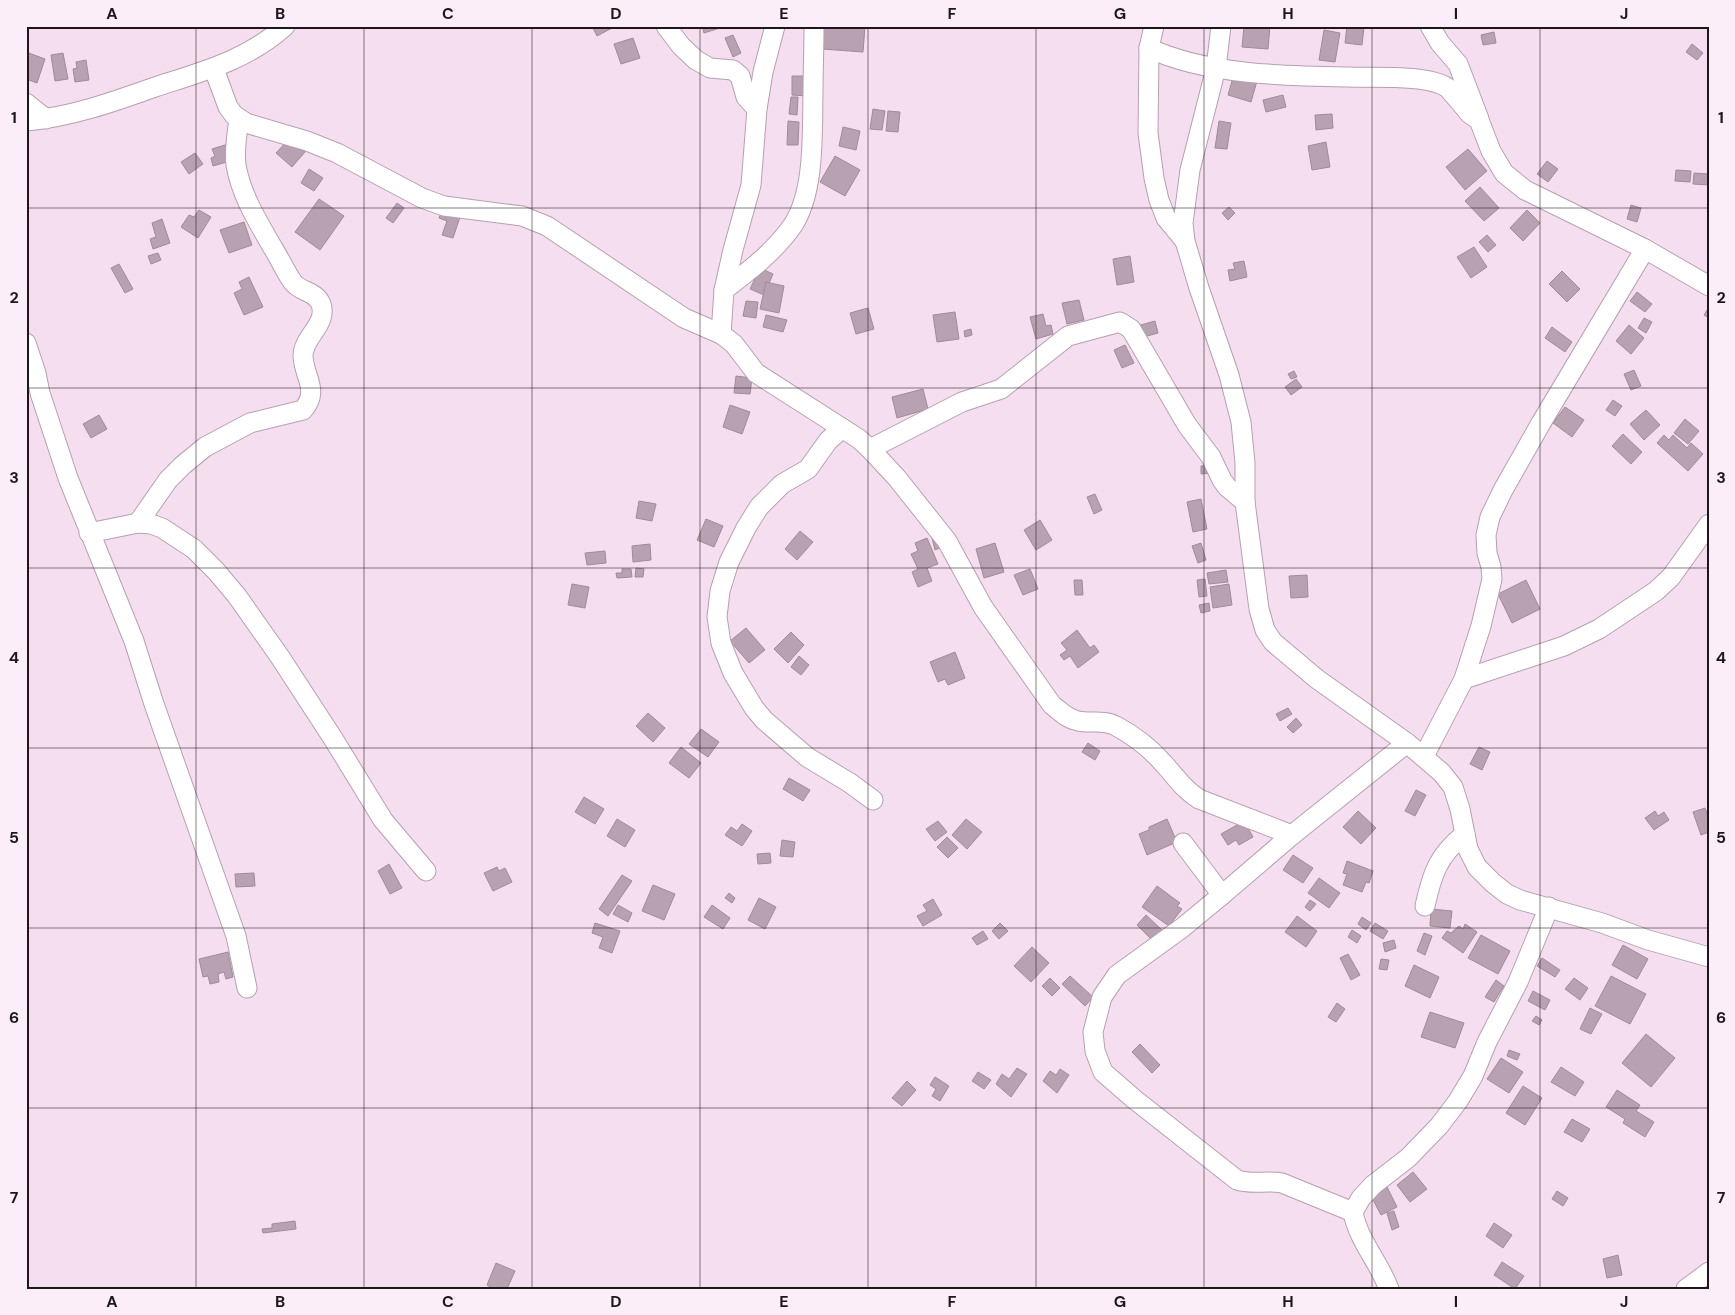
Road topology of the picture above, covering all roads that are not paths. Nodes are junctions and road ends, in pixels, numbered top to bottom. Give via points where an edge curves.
1 (285, 26) edge
2 (666, 26) edge
3 (776, 26) edge
4 (814, 26) edge
5 (1154, 26) edge
6 (1221, 26) edge
7 (1430, 26) edge
8 (1149, 48) junction
9 (1216, 68) junction
10 (214, 69) junction
11 (26, 104) edge
12 (757, 109) junction
13 (46, 119) junction
14 (239, 119) junction
15 (1479, 120) junction
16 (26, 121) edge
17 (1185, 241) junction
18 (1644, 248) junction
19 (1709, 286) edge
20 (724, 290) junction
21 (721, 334) junction
22 (26, 343) edge
23 (33, 396) edge
24 (842, 428) junction
25 (870, 449) junction
26 (1245, 502) junction
27 (138, 523) junction
28 (1709, 524) edge
29 (89, 533) junction
30 (1464, 679) junction
31 (1407, 743) junction
32 (1424, 756) junction
33 (873, 800) dead end
34 (1464, 834) junction
35 (1292, 835) junction
36 (1183, 842) dead end
37 (426, 871) dead end
38 (1222, 895) junction
39 (1425, 906) dead end
40 (1548, 907) junction
41 (1709, 956) edge
42 (247, 988) dead end
43 (1352, 1212) junction
44 (1709, 1272) edge
45 (1389, 1289) edge
46 (1686, 1289) edge

1 - 10 street via 274,37
2 - 12 street via 696,60 710,68 733,70 740,76 746,97
3 - 12 street
4 - 20 street via 812,126 806,196 793,225 776,246
5 - 8 street
6 - 9 street
7 - 15 street via 1458,64
8 - 9 street via 1177,60
8 - 17 street via 1148,133 1154,178 1166,218
9 - 15 street via 1291,76 1420,79 1448,88 1466,111
9 - 17 street via 1190,170 1184,211
10 - 13 street via 89,110
10 - 14 street via 228,107
11 - 13 street
12 - 20 street via 751,185
13 - 16 street
14 - 21 street via 337,153 422,198 444,206 535,220 684,318
14 - 27 street via 235,163 248,201 292,281 300,289 315,295 321,304 322,319 303,353 311,397 303,410 250,423 205,447 168,480
15 - 18 street via 1504,173 1525,190
17 - 26 street via 1238,406 1244,439
18 - 19 street
18 - 30 street via 1490,517 1486,535 1492,578
20 - 21 street
21 - 24 street via 734,344 756,372
22 - 23 street via 36,373
23 - 29 street
24 - 25 street
24 - 33 street via 808,469 782,484 759,507 729,562 717,617 721,643 733,673 764,720 807,757
25 - 26 street via 962,402 1002,390 1068,336 1120,322 1130,329 1183,418 1211,457 1222,480
25 - 35 street via 947,541 988,615 1052,705 1078,721 1114,725 1147,748 1189,793 1199,799
26 - 31 street via 1259,608 1265,630 1273,642 1317,679
27 - 29 street
27 - 37 street via 152,524 170,534 216,570 271,644 383,820
28 - 30 street via 1670,578 1656,591 1599,628 1564,646
29 - 42 street via 134,641 236,936
30 - 32 street
31 - 32 street
31 - 35 street
32 - 34 street via 1453,787
34 - 39 street via 1440,858
34 - 40 street via 1477,867 1493,883 1514,897
35 - 38 street
36 - 38 street
38 - 43 street via 1117,975 1109,985 1102,997 1093,1032 1095,1051 1103,1072 1237,1180 1282,1183
40 - 41 street
40 - 43 street via 1518,982 1458,1101 1408,1158 1360,1198
43 - 45 street via 1360,1235
44 - 46 street

